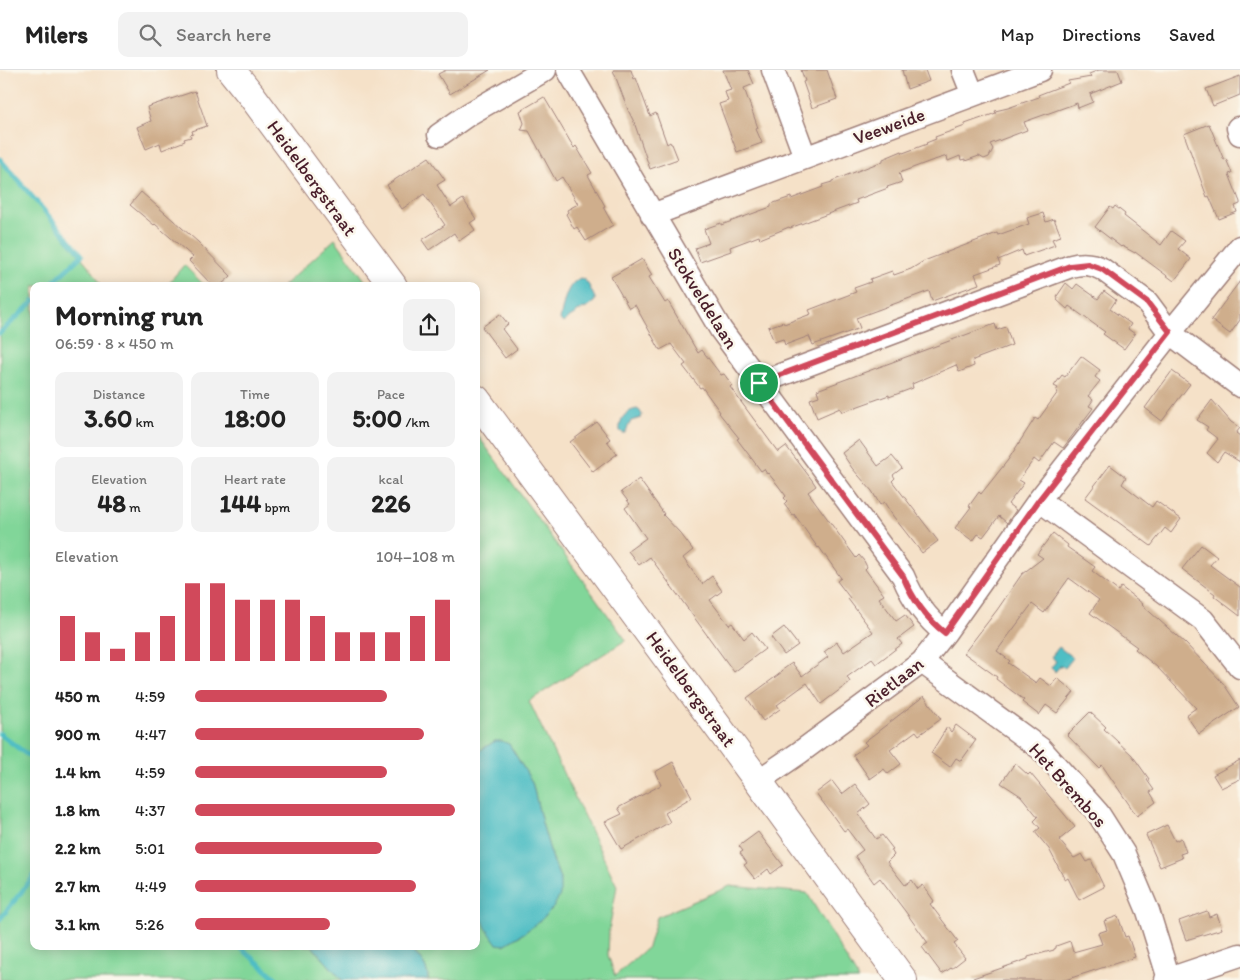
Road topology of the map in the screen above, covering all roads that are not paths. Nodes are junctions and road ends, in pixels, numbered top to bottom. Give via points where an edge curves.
1 (231, 70) edge
2 (545, 70) edge
3 (568, 70) edge
4 (773, 70) edge
5 (963, 70) edge
6 (1040, 70) edge
7 (973, 95) junction
8 (1240, 128) edge
9 (439, 134) dead end
10 (1240, 134) edge
11 (805, 157) junction
12 (652, 215) junction
13 (1240, 247) edge
14 (390, 282) edge
15 (1170, 332) junction
16 (759, 383) junction
17 (1240, 386) edge
18 (480, 404) edge
19 (1039, 500) junction
20 (945, 633) junction
21 (922, 662) junction
22 (1240, 667) edge
23 (758, 781) junction
24 (1240, 955) edge
25 (903, 980) edge
26 (1168, 980) edge

1 - 14 main road, Heidelbergstraat
2 - 9 street
3 - 12 street, Stokveldelaan
4 - 11 street
5 - 7 street
6 - 7 street, Veeweide
7 - 11 street, Veeweide
8 - 10 street
11 - 12 street, Veeweide
12 - 16 street, Stokveldelaan via 721,330
13 - 15 street, Rietlaan
15 - 16 street via 1147,302 1102,269 1088,264 1076,265
15 - 17 street
15 - 19 street, Rietlaan
16 - 20 street, Stokveldelaan via 903,576 909,590 935,625
18 - 23 main road, Heidelbergstraat
19 - 20 street, Rietlaan
19 - 22 street via 1203,620
20 - 21 street, Rietlaan
21 - 23 street, Rietlaan
21 - 26 street, Het Brembos via 1041,749 1098,813 1124,854 1148,911
23 - 25 main road, Heidelbergstraat
24 - 26 street

